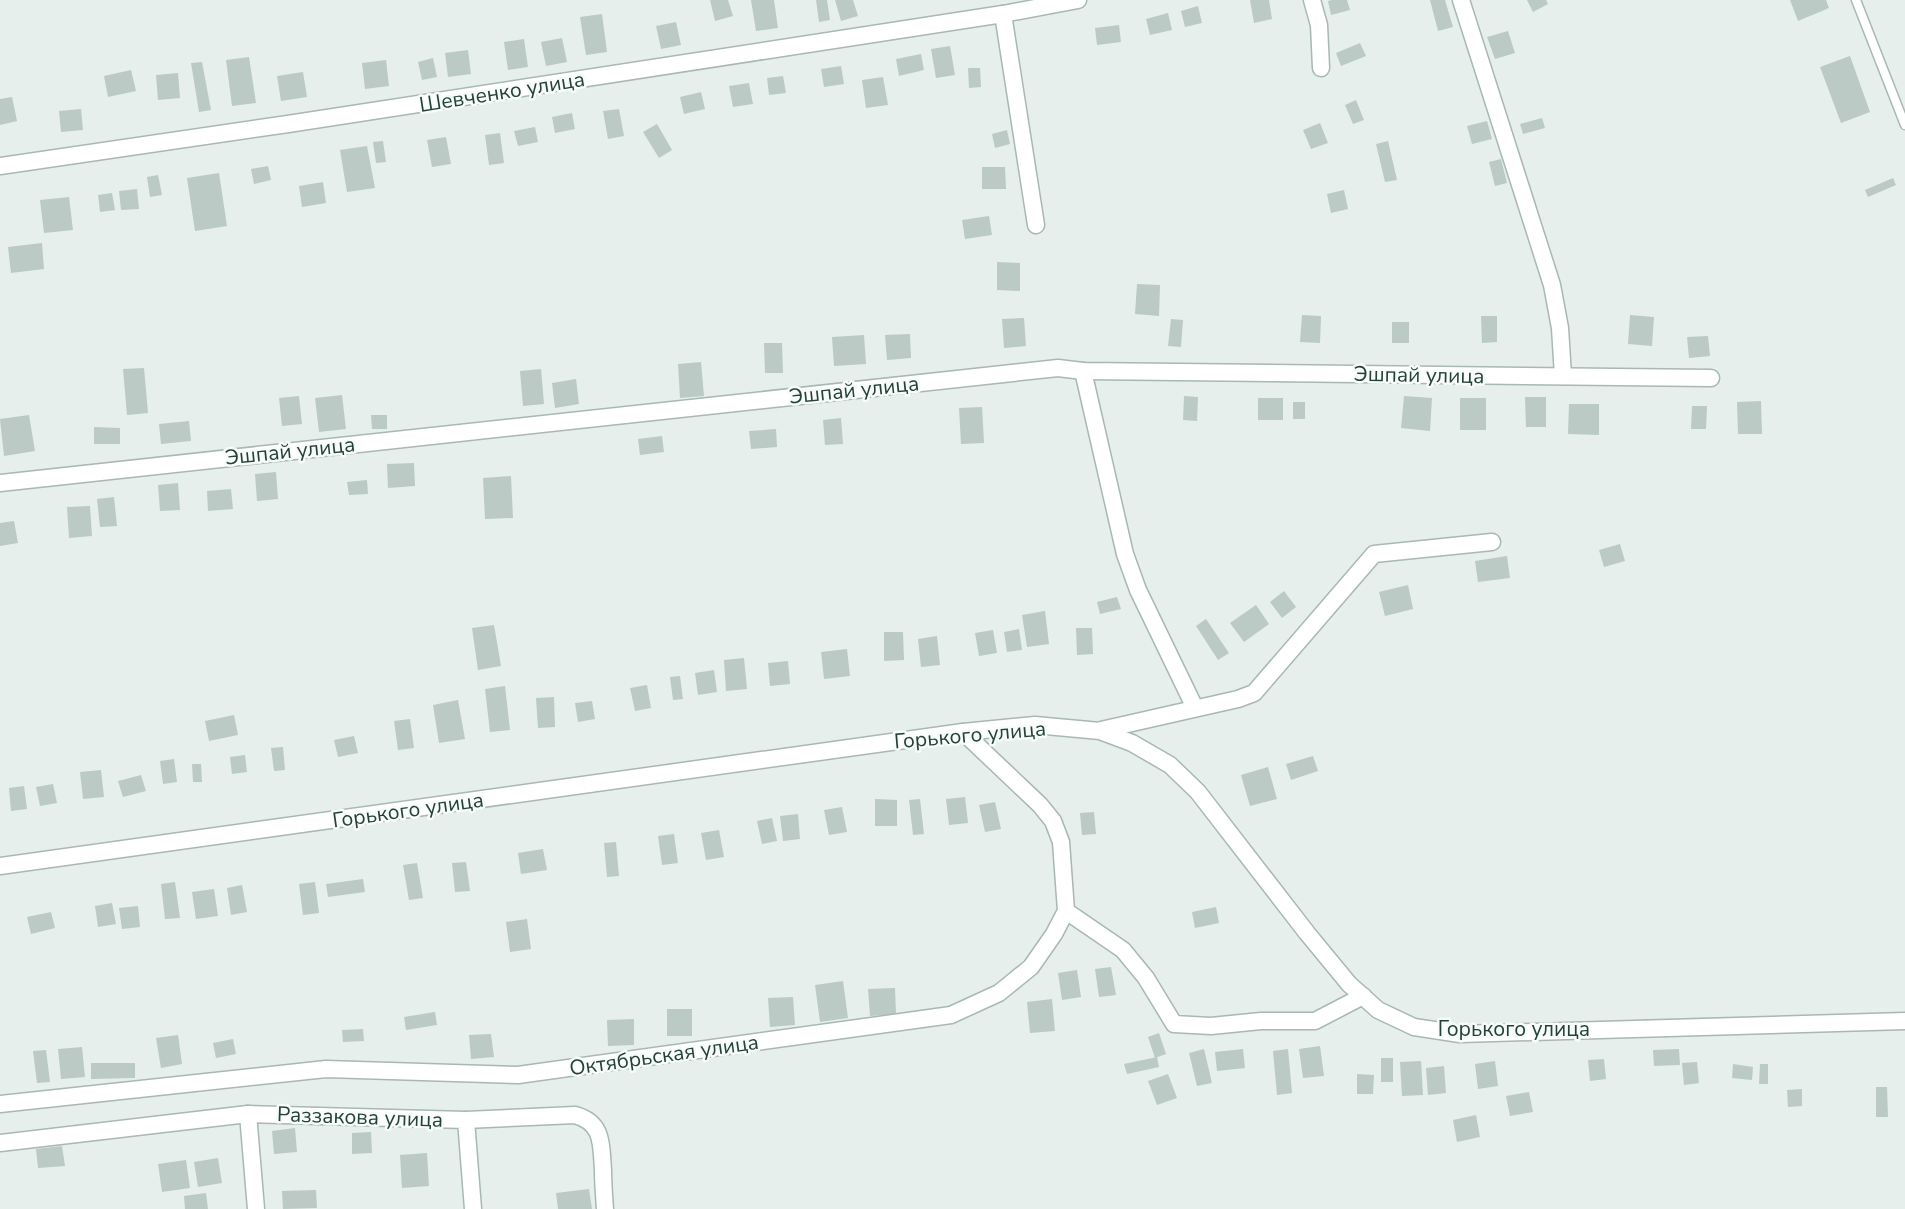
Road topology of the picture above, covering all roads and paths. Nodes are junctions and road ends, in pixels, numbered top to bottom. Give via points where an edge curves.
1 (1078, 0) edge
2 (1312, 0) edge
3 (1461, 0) edge
4 (1856, 0) edge
5 (1039, 3) edge
6 (1003, 14) junction
7 (1321, 68) dead end
8 (1905, 125) edge
9 (0, 166) edge
10 (1036, 226) dead end
11 (1083, 371) junction
12 (1563, 376) junction
13 (1711, 378) dead end
14 (0, 483) edge
15 (1492, 542) dead end
16 (1195, 708) junction
17 (1100, 730) junction
18 (964, 732) junction
19 (0, 866) edge
20 (1066, 911) junction
21 (1363, 996) junction
22 (1905, 1021) edge
23 (0, 1104) edge
24 (248, 1114) junction
25 (466, 1120) junction
26 (0, 1143) edge
27 (256, 1209) edge
28 (473, 1209) edge
29 (605, 1209) edge

1 - 5 street, Шевченко улица
2 - 7 street via 1319,24
3 - 12 street via 1552,285
4 - 8 lane
5 - 6 street, Шевченко улица
6 - 9 street, Шевченко улица
6 - 10 street
11 - 12 street, Эшпай улица
11 - 14 street, Эшпай улица via 1044,369
11 - 16 street via 1125,554
12 - 13 street, Эшпай улица
15 - 16 street via 1374,554 1254,692
16 - 17 street
17 - 18 street, Горького улица via 1035,725
17 - 21 street, Горького улица via 1170,765 1198,792 1307,933
18 - 19 street, Горького улица
18 - 20 street via 1053,821 1061,842
20 - 21 street via 1123,950 1174,1024 1315,1021
20 - 23 street, Октябрьская улица via 1031,967 999,993 951,1015 518,1075 326,1069
21 - 22 street, Горького улица via 1378,1010 1414,1027 1461,1034
24 - 25 street, Раззакова улица
24 - 26 street, Раззакова улица
24 - 27 street
25 - 28 street, Раззакова улица
25 - 29 street via 575,1115 590,1121 601,1140

